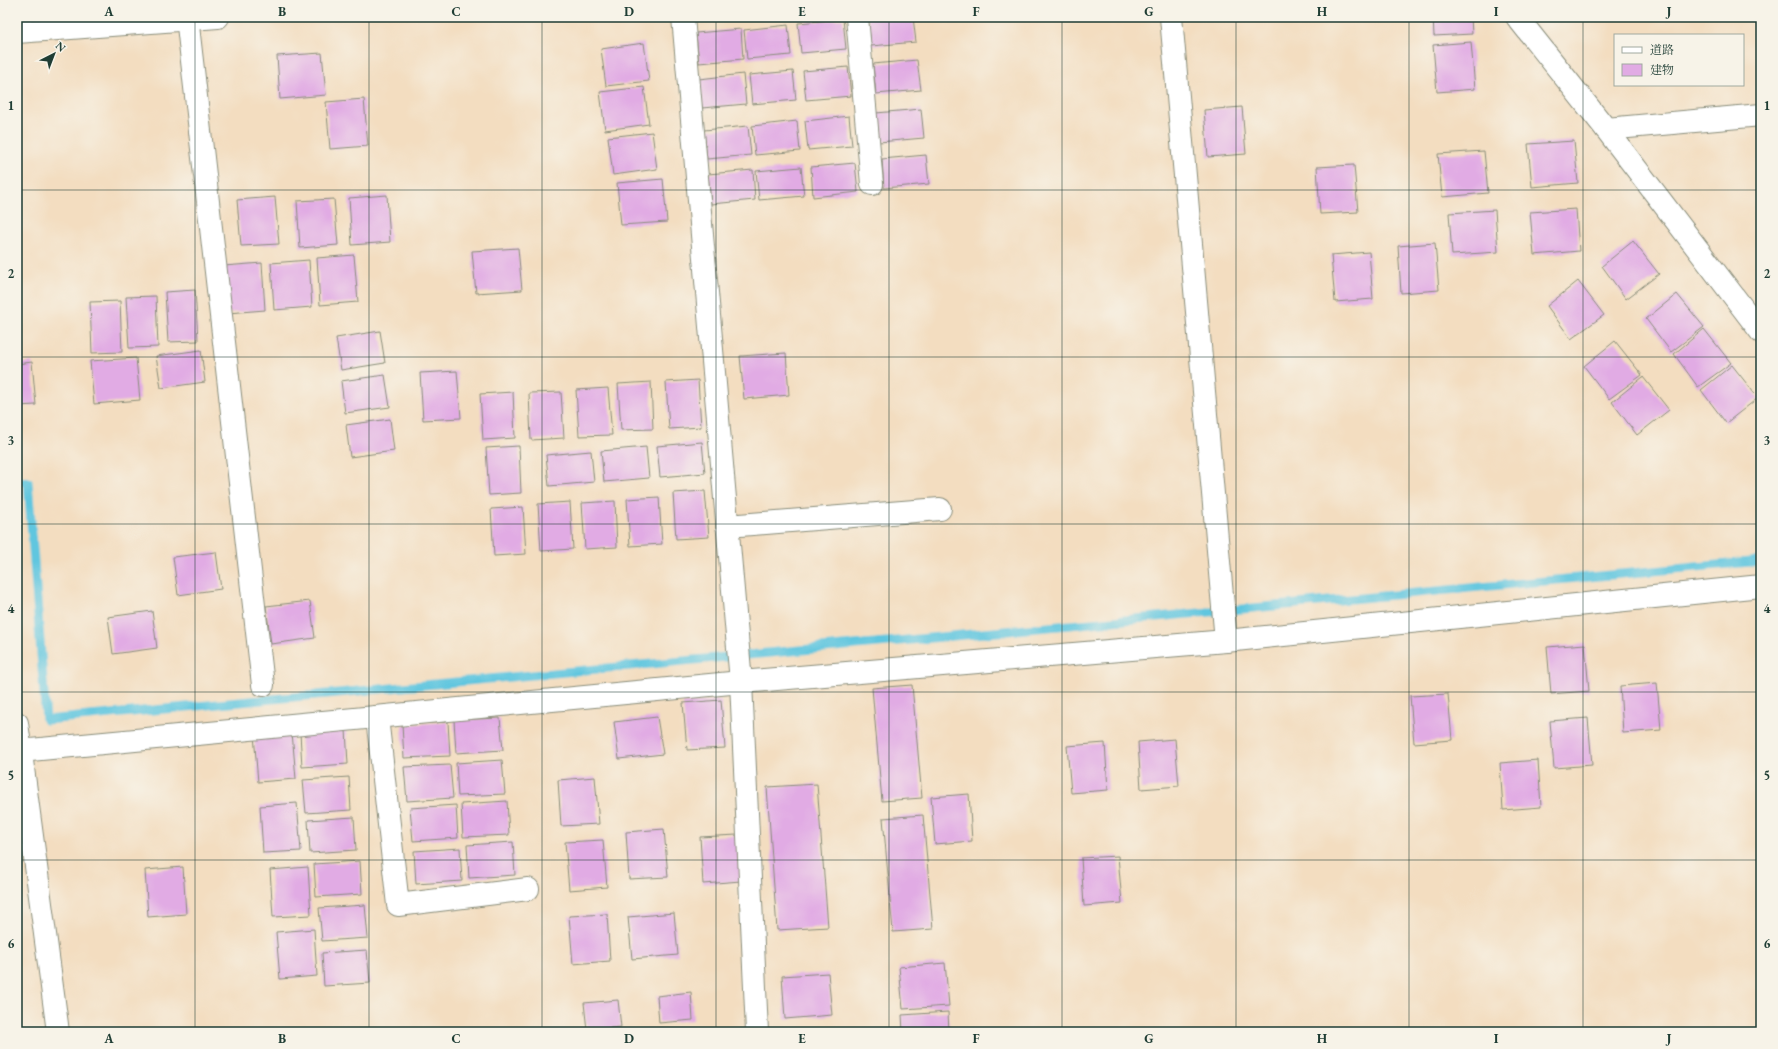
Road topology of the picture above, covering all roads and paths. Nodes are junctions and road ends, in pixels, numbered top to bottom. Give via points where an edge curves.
1 (218, 17) edge
2 (683, 17) edge
3 (856, 17) edge
4 (1171, 17) edge
5 (1518, 17) edge
6 (187, 19) edge
7 (17, 32) edge
8 (1761, 115) edge
9 (1606, 129) junction
10 (872, 184) dead end
11 (1761, 332) edge
12 (940, 509) dead end
13 (727, 526) junction
14 (1761, 586) edge
15 (1226, 641) junction
16 (740, 682) junction
17 (263, 685) dead end
18 (377, 717) junction
19 (17, 723) edge
20 (20, 750) junction
21 (528, 889) dead end
22 (58, 1032) edge
23 (757, 1032) edge

1 - 6 street
2 - 13 street
3 - 10 street
4 - 15 street
5 - 9 street
6 - 7 street
6 - 17 street
8 - 9 street
9 - 11 street
12 - 13 street
13 - 16 street
14 - 15 street
15 - 16 street
16 - 18 street
16 - 23 street
18 - 20 street
18 - 21 street via 398,904
19 - 20 street
20 - 22 street

